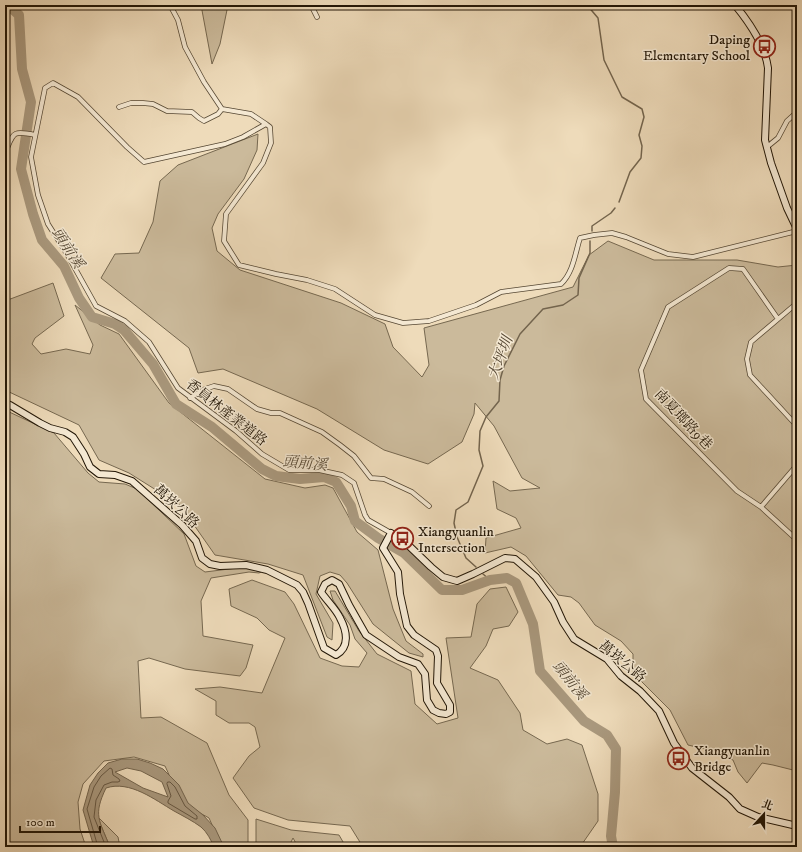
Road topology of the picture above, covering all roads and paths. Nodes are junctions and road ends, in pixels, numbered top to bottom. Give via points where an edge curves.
1 (170, 5) edge
2 (311, 5) edge
3 (735, 5) edge
4 (317, 17) dead end
5 (119, 107) dead end
6 (222, 109) junction
7 (797, 112) edge
8 (266, 124) junction
9 (35, 135) junction
10 (767, 147) junction
11 (5, 153) edge
12 (797, 230) edge
13 (797, 303) edge
14 (778, 319) junction
15 (190, 398) junction
16 (5, 403) edge
17 (797, 426) edge
18 (797, 465) edge
19 (430, 506) dead end
20 (761, 507) junction
21 (391, 533) junction
22 (797, 540) edge
23 (797, 826) edge

1 - 6 street via 178,20 185,47
2 - 4 street
3 - 10 street via 753,30 766,58
5 - 6 street via 131,103 152,104 167,111 192,112 204,121
6 - 8 street via 251,114
7 - 10 street via 787,121 778,138
8 - 9 street, 香員林產業道路 via 225,144 144,162 78,97 53,83 45,88
8 - 12 street via 270,127 271,143 263,163 226,214 224,241 239,265 335,289 375,315 403,323 429,321 476,305 501,292 560,284 567,278 580,238 612,233 668,254 693,257
9 - 11 street via 20,132 16,134 11,137
9 - 15 street, 香員林產業道路 via 31,157 38,194 48,224 96,306 125,320 149,342 178,388
10 - 12 street
13 - 14 street
14 - 17 street via 751,342 746,359 750,375
14 - 20 street, 南夏瑯路9巷 via 743,269 730,268 668,307 641,370 646,399 737,491
15 - 19 street via 214,386 228,389 257,409 271,413 280,412 322,432 345,448 371,478 384,479 412,492
15 - 21 street, 香員林產業道路 via 236,430 262,454 289,470 319,470 342,475 354,484 368,520
16 - 21 street, 萬崁公路 via 40,423 73,437 90,467 98,474 132,480 182,525 196,541 202,558 210,564 246,565 267,570 297,585 308,603 324,648 336,655 343,651 346,635 340,618 321,592 325,584 332,580 339,584 366,635 399,657 418,664 425,674 427,700 433,710 446,714 450,712 450,705 437,683 436,650 414,635 407,626 398,572 383,548
18 - 20 street
20 - 22 street
21 - 23 street, 萬崁公路 via 405,542 443,577 457,580 505,558 515,559 536,577 554,602 574,638 607,659 621,676 659,711 674,743 692,768 740,809 758,817

